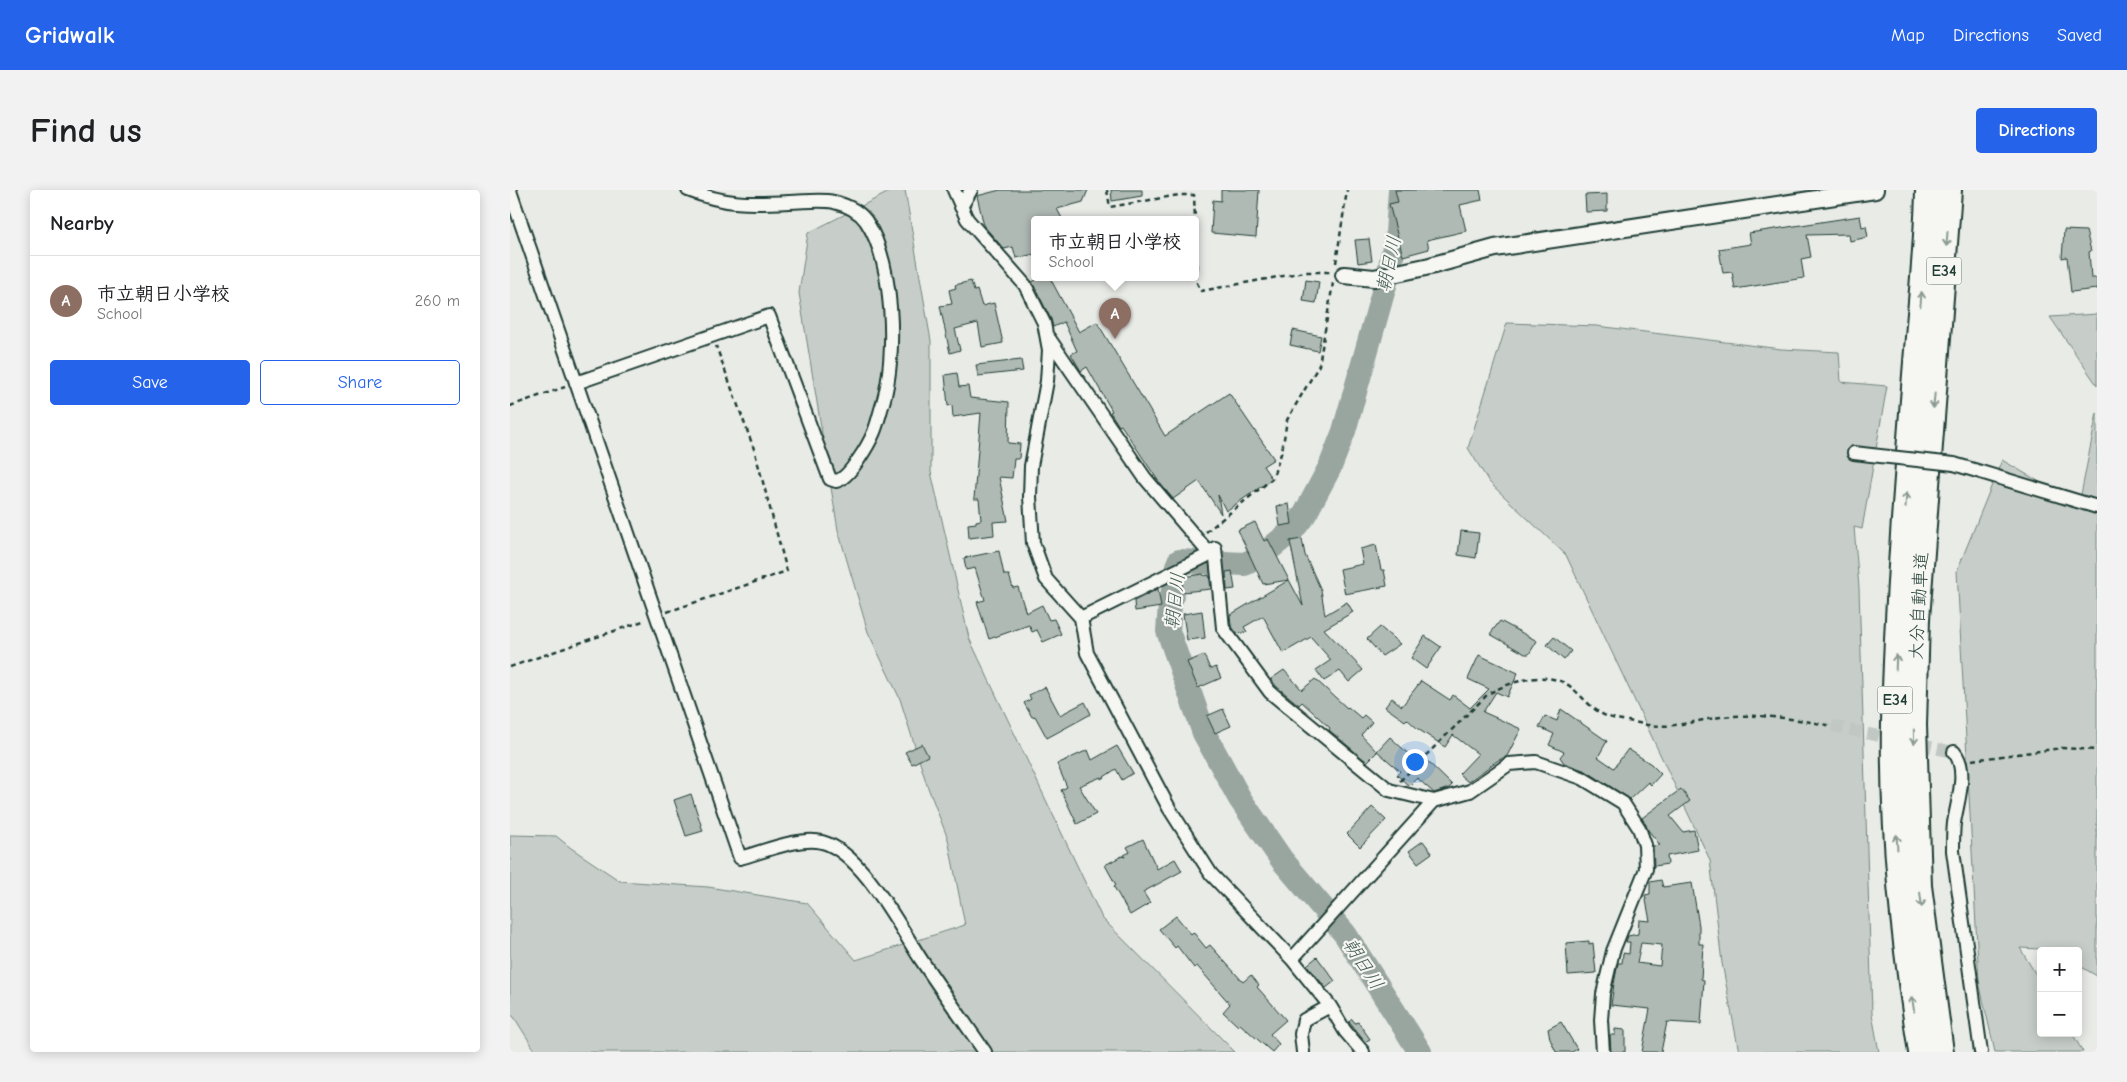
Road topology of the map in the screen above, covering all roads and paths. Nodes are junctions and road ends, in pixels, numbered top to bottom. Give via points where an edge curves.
1 (688, 190) edge
2 (954, 190) edge
3 (971, 190) edge
4 (1107, 190) edge
5 (1347, 190) edge
6 (1875, 190) edge
7 (1928, 190) edge
8 (1949, 190) edge
9 (510, 192) edge
10 (961, 207) junction
11 (1195, 216) edge
12 (1339, 274) junction
13 (1197, 281) edge
14 (1044, 332) junction
15 (712, 336) junction
16 (1928, 350) junction
17 (576, 383) junction
18 (510, 406) edge
19 (1854, 453) dead end
20 (2097, 507) edge
21 (1197, 539) junction
22 (1209, 553) junction
23 (656, 616) junction
24 (1081, 618) junction
25 (510, 667) edge
26 (1832, 726) tunnel mouth
27 (2097, 750) edge
28 (1956, 757) joint
29 (1390, 790) junction
30 (1434, 802) junction
31 (1292, 959) junction
32 (1330, 1006) junction
33 (985, 1052) edge
34 (1303, 1052) edge
35 (1363, 1052) edge
36 (1603, 1052) edge
37 (1921, 1052) edge
38 (1941, 1052) edge
39 (1981, 1052) edge

1 - 15 street via 723,202 744,204 832,202 856,211 866,221 880,247 885,269 891,352 886,394 874,433 845,477 836,482 830,479 769,316
2 - 10 street
3 - 10 street
4 - 11 path via 1110,207 1194,195
5 - 12 path
6 - 12 street via 1495,248 1374,278
16 -> 7 highway, 大分自動車道 / E34
8 -> 16 highway, 大分自動車道 / E34
9 - 17 street
10 - 14 street via 967,219 1025,286 1044,323
12 - 13 path via 1305,272 1201,290
12 - 21 path via 1319,365 1288,420 1272,479
14 - 21 street via 1145,478
14 - 24 street via 1049,350 1048,381 1031,466 1033,544 1046,579
15 - 17 street
15 - 23 path via 754,448 787,571
37 -> 16 highway, 大分自動車道 / E34 via 1900,889 1894,724 1898,618
16 -> 38 highway, 大分自動車道 / E34 via 1914,725 1919,886
17 - 18 path
17 - 23 street
19 - 20 street, bridge via 1954,464
21 - 22 street
22 - 24 street
22 - 29 street via 1215,548 1223,628 1270,692
23 - 25 path
23 - 33 street via 740,858 805,841 820,841 846,854 886,904
24 - 31 street via 1087,653 1169,808 1211,874
26 - 29 path via 1794,718 1754,716 1724,717 1662,727 1647,725 1606,716 1561,680 1520,681 1488,694
27 - 28 path via 2062,748
28 - 39 street via 1961,778 1953,851
29 - 30 street
30 - 31 street
30 - 36 street via 1470,791 1508,764 1536,762 1582,778 1623,804 1639,828 1645,845 1646,870 1613,951 1601,1020
31 - 32 street
32 - 34 street via 1304,1020 1301,1034
32 - 35 street

